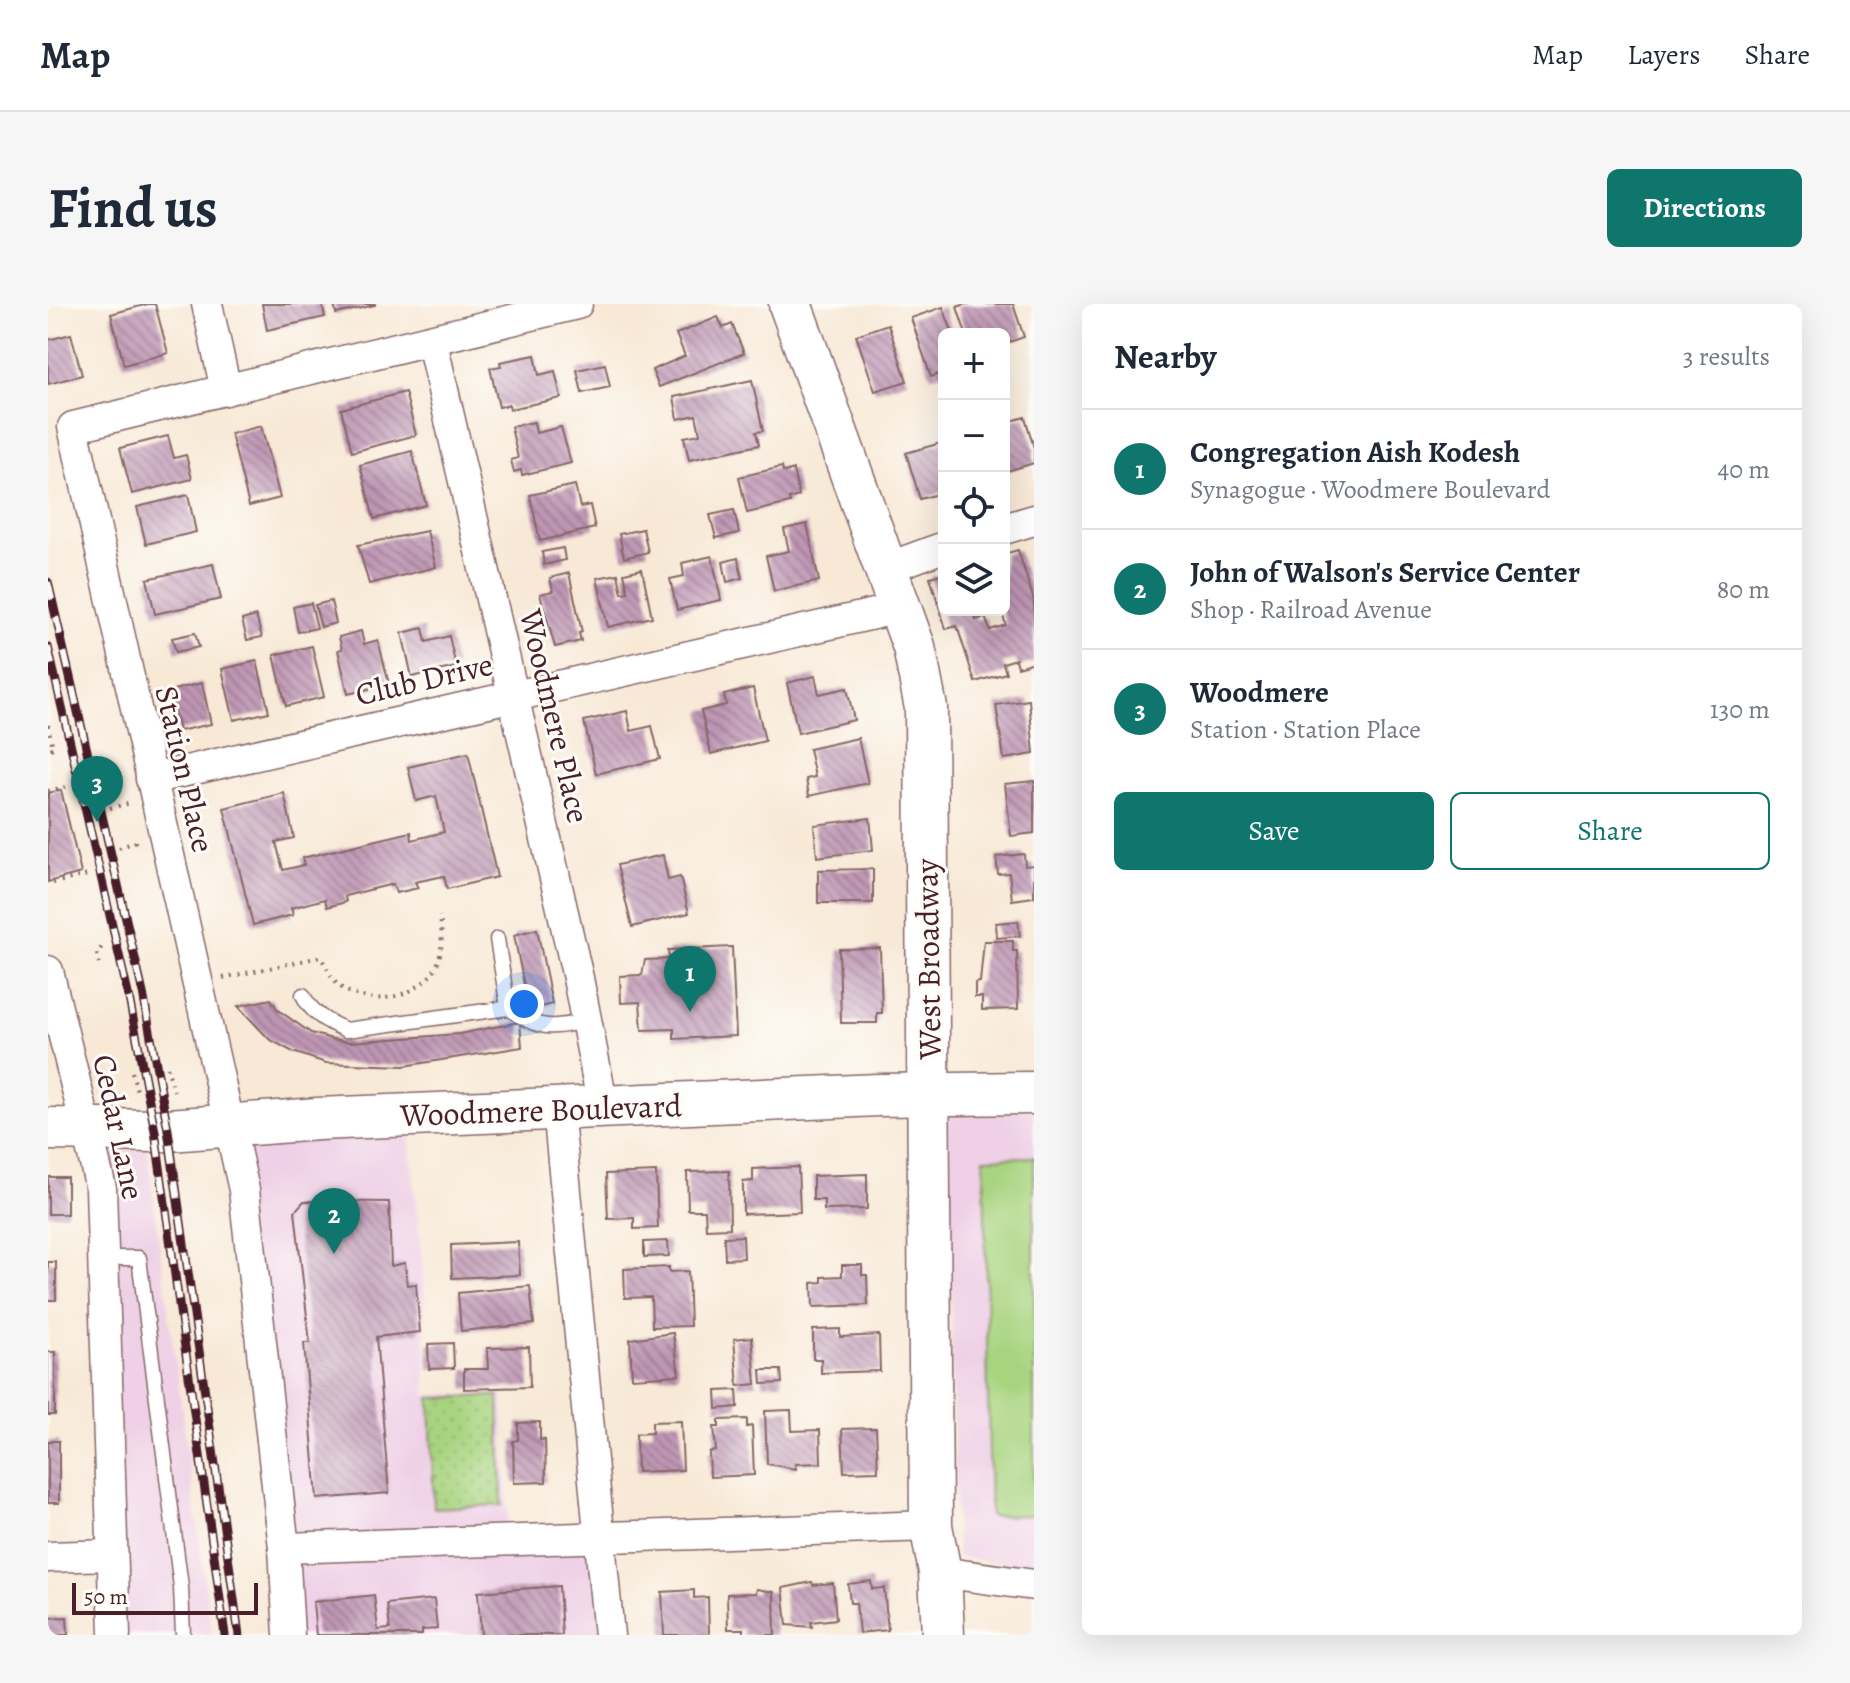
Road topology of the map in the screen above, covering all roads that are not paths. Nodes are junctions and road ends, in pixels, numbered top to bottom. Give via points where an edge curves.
1 (207, 304) edge
2 (577, 304) edge
3 (790, 304) edge
4 (432, 342) junction
5 (226, 390) junction
6 (1034, 520) edge
7 (1010, 527) edge
8 (938, 549) edge
9 (887, 568) junction
10 (900, 608) junction
11 (513, 696) junction
12 (151, 779) junction
13 (497, 939) dead end
14 (48, 971) edge
15 (303, 995) dead end
16 (508, 1008) junction
17 (586, 1021) junction
18 (1034, 1093) edge
19 (930, 1096) junction
20 (603, 1107) junction
21 (558, 1109) junction
22 (228, 1126) junction
23 (67, 1128) edge
24 (103, 1258) junction
25 (931, 1526) junction
26 (601, 1539) junction
27 (284, 1548) junction
28 (112, 1555) junction
29 (48, 1557) edge
30 (940, 1572) junction
31 (1034, 1585) edge
32 (115, 1635) edge
33 (183, 1635) edge
34 (289, 1635) edge
35 (609, 1635) edge
36 (943, 1635) edge

1 - 5 street
2 - 4 street
3 - 9 main road, West Broadway
4 - 5 street
4 - 11 street, Woodmere Place
5 - 12 street, Station Place via 73,427
6 - 7 street
8 - 9 street
9 - 10 main road, West Broadway
10 - 11 street, Club Drive
10 - 19 main road, West Broadway via 926,708
11 - 12 street, Club Drive
11 - 17 street, Woodmere Place
12 - 22 street, Station Place
13 - 16 lane
14 - 23 street, Cedar Lane
15 - 16 lane via 326,1022 346,1030
16 - 17 lane via 535,1026
17 - 20 street, Woodmere Place
18 - 19 main road, Woodmere Boulevard
19 - 20 main road, Woodmere Boulevard
19 - 25 main road, West Broadway
20 - 21 main road, Woodmere Boulevard
21 - 22 main road, Woodmere Boulevard
21 - 26 street
22 - 23 main road, Woodmere Boulevard via 155,1131
22 - 27 street, Station Place via 244,1190
23 - 24 street, Cedar Lane via 101,1188
24 - 28 street, Cedar Lane
24 - 33 lane via 139,1258
25 - 26 street
25 - 30 main road, West Broadway
26 - 27 street
26 - 35 street
27 - 34 street, Station Place
28 - 29 street
28 - 32 street, Cedar Lane
30 - 31 street
30 - 36 main road, West Broadway

